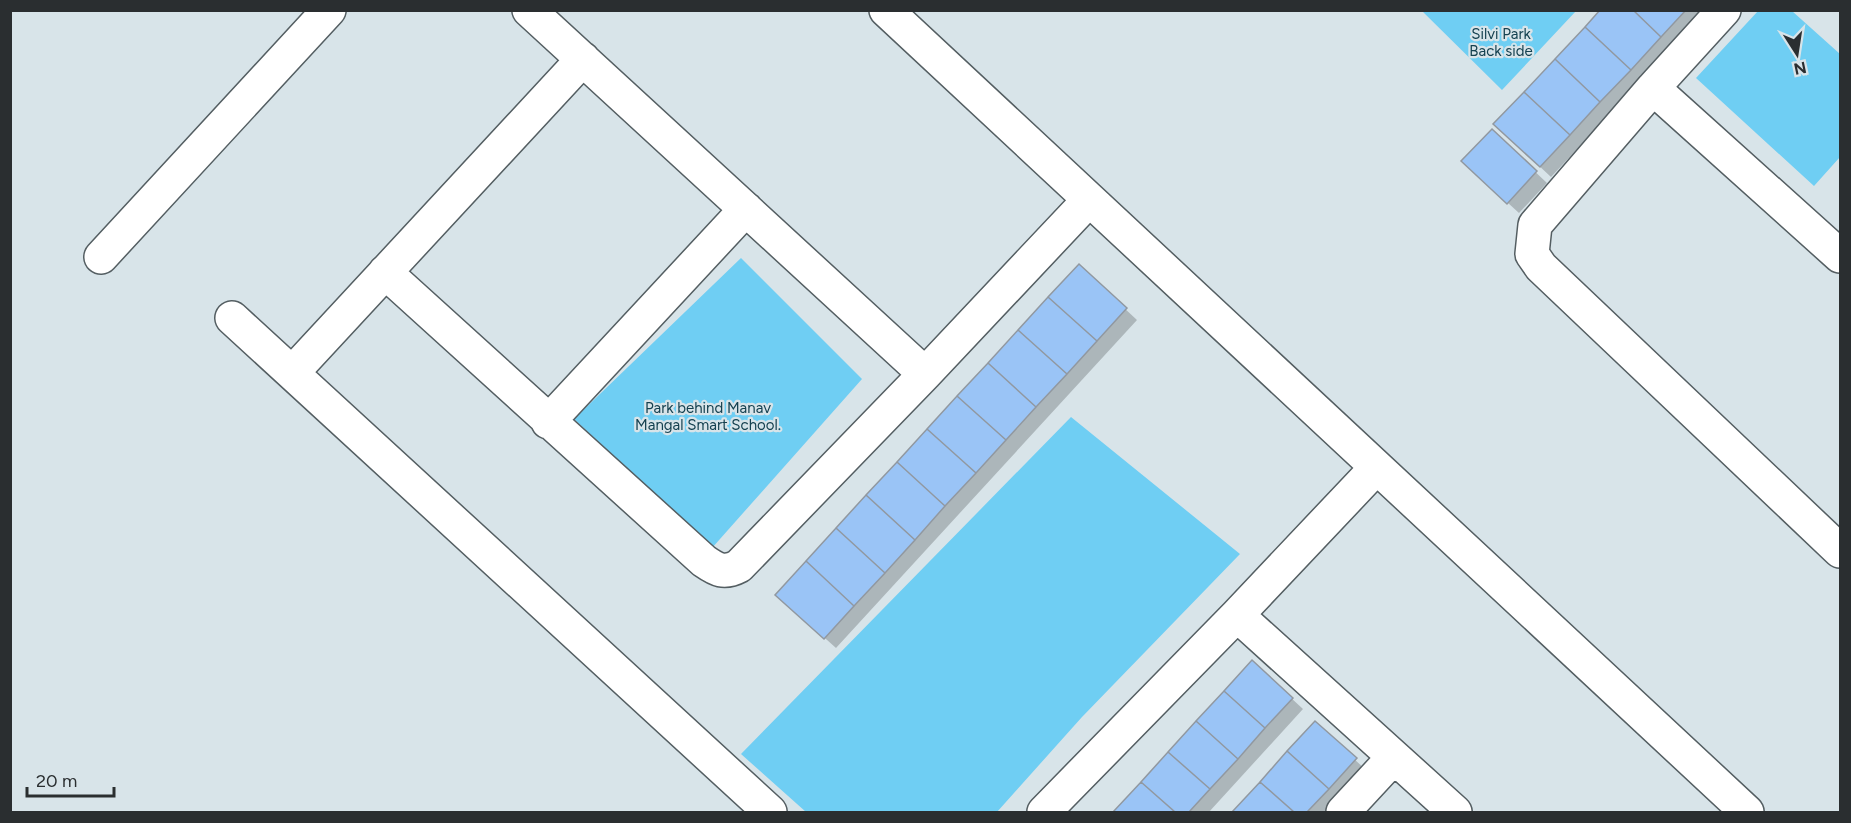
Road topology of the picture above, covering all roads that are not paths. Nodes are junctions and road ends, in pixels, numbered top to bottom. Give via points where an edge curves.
1 (329, 10) edge
2 (529, 10) edge
3 (886, 10) edge
4 (1724, 10) edge
5 (583, 59) junction
6 (1653, 88) junction
7 (1088, 201) junction
8 (746, 209) junction
9 (1835, 240) edge
10 (101, 257) dead end
11 (385, 272) junction
12 (232, 318) dead end
13 (292, 373) junction
14 (925, 374) junction
15 (548, 422) junction
16 (1376, 468) junction
17 (1840, 551) edge
18 (1237, 615) junction
19 (1394, 757) junction
20 (770, 813) edge
21 (1044, 813) edge
22 (1343, 813) edge
23 (1455, 813) edge
24 (1747, 813) edge

1 - 10 street
2 - 5 street
3 - 7 street
4 - 6 street
5 - 8 street
5 - 11 street
6 - 9 street
6 - 17 street via 1535,225 1533,254 1541,267
7 - 14 street
7 - 16 street
8 - 14 street
8 - 15 street
11 - 13 street
11 - 15 street
12 - 13 street
13 - 20 street
14 - 15 street via 730,571 718,571 704,561
16 - 18 street
16 - 24 street
18 - 19 street
18 - 21 street
19 - 22 street
19 - 23 street

